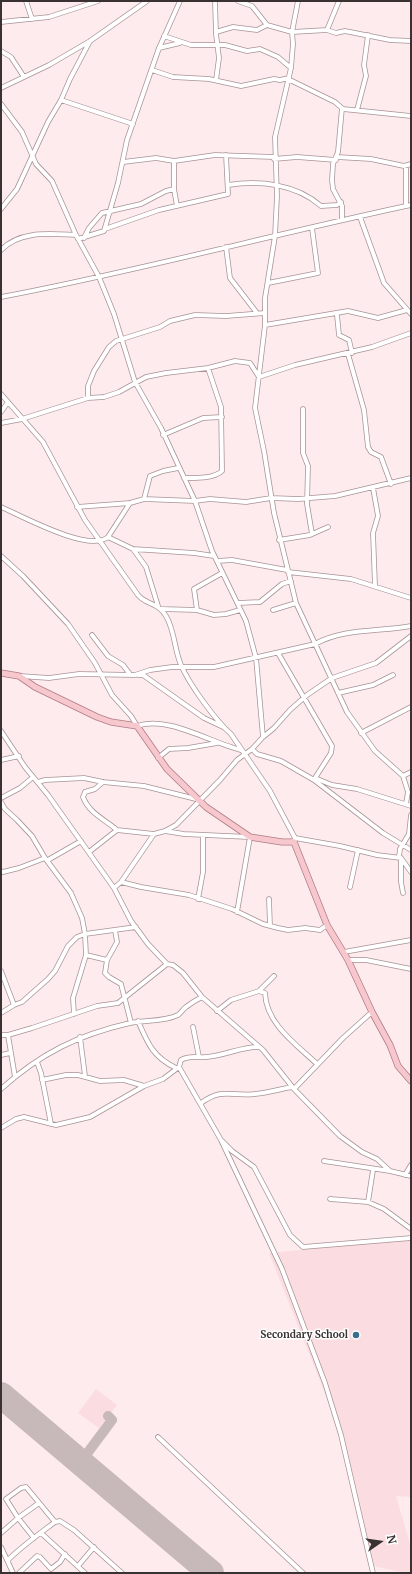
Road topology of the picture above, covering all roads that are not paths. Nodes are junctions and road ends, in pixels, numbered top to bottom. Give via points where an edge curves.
1 (26, 1) edge
2 (98, 1) edge
3 (147, 1) edge
4 (180, 1) edge
5 (215, 1) edge
6 (238, 1) edge
7 (298, 1) edge
8 (339, 1) edge
9 (32, 19) junction
10 (1, 22) edge
11 (267, 25) junction
12 (327, 30) junction
13 (216, 32) junction
14 (292, 32) junction
15 (368, 35) junction
16 (164, 36) junction
17 (90, 41) junction
18 (411, 41) edge
19 (181, 43) junction
20 (217, 45) junction
21 (159, 48) junction
22 (1, 52) edge
23 (291, 68) junction
24 (152, 70) junction
25 (24, 78) junction
26 (289, 79) junction
27 (216, 80) junction
28 (1, 88) edge
29 (61, 100) junction
30 (1, 104) edge
31 (342, 108) junction
32 (357, 110) junction
33 (411, 116) edge
34 (133, 124) junction
35 (226, 155) junction
36 (33, 157) junction
37 (274, 158) junction
38 (337, 159) junction
39 (174, 160) junction
40 (123, 162) junction
41 (411, 164) edge
42 (406, 166) junction
43 (228, 185) junction
44 (276, 185) junction
45 (174, 189) junction
46 (340, 202) junction
47 (177, 206) junction
48 (409, 206) edge
49 (1, 209) edge
50 (110, 212) junction
51 (360, 217) junction
52 (342, 220) junction
53 (105, 228) junction
54 (312, 228) junction
55 (275, 236) junction
56 (77, 237) junction
57 (84, 238) junction
58 (226, 247) junction
59 (1, 250) edge
60 (99, 277) junction
61 (268, 283) junction
62 (1, 297) edge
63 (409, 312) edge
64 (257, 313) junction
65 (265, 313) junction
66 (337, 315) junction
67 (265, 325) junction
68 (411, 333) edge
69 (122, 338) junction
70 (350, 353) junction
71 (208, 368) junction
72 (258, 376) junction
73 (136, 382) junction
74 (1, 394) edge
75 (88, 398) junction
76 (8, 402) junction
77 (303, 409) dead end
78 (1, 412) edge
79 (222, 417) junction
80 (22, 419) junction
81 (1, 423) edge
82 (164, 435) junction
83 (178, 468) junction
84 (184, 478) junction
85 (411, 478) edge
86 (391, 484) junction
87 (373, 488) junction
88 (271, 498) junction
89 (306, 498) junction
90 (144, 499) junction
91 (195, 501) junction
92 (130, 504) junction
93 (1, 507) edge
94 (77, 507) junction
95 (328, 527) dead end
96 (312, 534) junction
97 (108, 536) junction
98 (100, 540) junction
99 (279, 540) junction
100 (133, 549) junction
101 (1, 556) edge
102 (214, 556) junction
103 (217, 561) junction
104 (288, 571) junction
105 (222, 573) junction
106 (291, 581) junction
107 (375, 586) junction
108 (411, 598) edge
109 (238, 603) junction
110 (296, 603) junction
111 (160, 607) junction
112 (197, 610) junction
113 (240, 610) junction
114 (273, 610) dead end
115 (411, 626) edge
116 (92, 635) dead end
117 (411, 636) edge
118 (314, 644) junction
119 (278, 653) junction
120 (256, 658) junction
121 (181, 666) junction
122 (1, 672) edge
123 (129, 673) junction
124 (135, 674) junction
125 (393, 675) dead end
126 (19, 676) junction
127 (100, 676) junction
128 (332, 678) junction
129 (338, 693) junction
130 (303, 698) junction
131 (411, 707) edge
132 (137, 726) junction
133 (224, 727) junction
134 (1, 731) edge
135 (361, 733) junction
136 (263, 737) junction
137 (217, 743) junction
138 (252, 749) junction
139 (241, 750) junction
140 (244, 754) junction
141 (19, 756) junction
142 (158, 758) junction
143 (1, 760) edge
144 (411, 772) edge
145 (403, 776) junction
146 (33, 777) junction
147 (314, 779) junction
148 (38, 782) junction
149 (103, 782) junction
150 (1, 798) edge
151 (200, 800) junction
152 (1, 802) edge
153 (406, 804) junction
154 (411, 806) edge
155 (411, 815) edge
156 (117, 830) junction
157 (165, 831) junction
158 (154, 834) junction
159 (203, 835) junction
160 (250, 837) junction
161 (294, 840) junction
162 (81, 841) junction
163 (403, 845) junction
164 (358, 850) junction
165 (411, 850) edge
166 (89, 852) junction
167 (400, 857) junction
168 (46, 859) junction
169 (1, 871) edge
170 (411, 872) edge
171 (121, 882) junction
172 (350, 886) dead end
173 (114, 888) junction
174 (403, 893) dead end
175 (198, 899) junction
176 (269, 899) dead end
177 (237, 912) junction
178 (327, 925) junction
179 (270, 926) junction
180 (136, 927) junction
181 (115, 930) junction
182 (85, 934) junction
183 (411, 940) edge
184 (344, 952) junction
185 (86, 954) junction
186 (107, 960) junction
187 (348, 960) junction
188 (167, 964) junction
189 (411, 969) edge
190 (1, 971) edge
191 (274, 976) dead end
192 (259, 991) junction
193 (202, 997) junction
194 (124, 999) junction
195 (14, 1005) junction
196 (217, 1011) junction
197 (372, 1012) junction
198 (1, 1013) edge
199 (74, 1014) junction
200 (138, 1021) junction
201 (131, 1023) junction
202 (193, 1027) dead end
203 (1, 1035) edge
204 (8, 1035) junction
205 (80, 1037) junction
206 (258, 1047) junction
207 (10, 1053) junction
208 (1, 1056) edge
209 (199, 1057) junction
210 (37, 1062) junction
211 (317, 1064) junction
212 (178, 1068) junction
213 (85, 1076) junction
214 (15, 1078) junction
215 (42, 1080) junction
216 (411, 1082) edge
217 (144, 1086) junction
218 (293, 1088) junction
219 (1, 1089) edge
220 (201, 1103) junction
221 (51, 1124) junction
222 (1, 1128) edge
223 (222, 1140) junction
224 (324, 1160) dead end
225 (411, 1165) edge
226 (373, 1170) junction
227 (390, 1171) junction
228 (405, 1175) junction
229 (411, 1176) edge
230 (330, 1199) dead end
231 (368, 1202) junction
232 (411, 1229) edge
233 (411, 1238) edge
234 (158, 1437) dead end
235 (40, 1503) junction
236 (18, 1518) junction
237 (56, 1522) junction
238 (1, 1533) edge
239 (41, 1533) junction
240 (34, 1538) junction
241 (1, 1547) edge
242 (94, 1547) junction
243 (65, 1554) junction
244 (8, 1560) junction
245 (78, 1566) junction
246 (13, 1573) edge
247 (19, 1573) edge
248 (85, 1573) edge
249 (122, 1573) edge
250 (303, 1573) edge
251 (373, 1573) edge

1 - 9 street
2 - 9 street via 66,12
3 - 17 street
4 - 16 street
5 - 13 street
6 - 11 street via 252,6
7 - 14 street
8 - 12 street
9 - 10 street
11 - 13 street via 257,30 233,26
11 - 14 street
12 - 14 street
12 - 15 street
13 - 20 street
14 - 23 street
15 - 18 street
15 - 32 street via 364,65 366,76
16 - 19 street
16 - 21 street
17 - 25 street
17 - 29 street
19 - 20 street
19 - 21 street
20 - 23 street via 246,51 260,49 278,57
20 - 27 street via 219,58
21 - 24 street
22 - 25 street via 11,57
23 - 26 street
24 - 27 street via 173,77
24 - 34 street
25 - 28 street
26 - 27 street via 274,79 241,86
26 - 31 street
26 - 37 street via 278,119
29 - 34 street
29 - 36 street
30 - 36 street via 22,132
31 - 32 street
31 - 38 street
32 - 33 street
34 - 40 street
35 - 37 street
35 - 39 street
35 - 43 street
36 - 49 street via 17,189
36 - 56 street via 54,186
37 - 38 street
37 - 44 street
38 - 42 street via 371,159
38 - 46 street via 333,164 332,186
39 - 40 street via 156,158
39 - 45 street
40 - 50 street
41 - 42 street
42 - 48 street
43 - 44 street
43 - 47 street via 227,195
44 - 46 street via 293,190 321,206 337,205
44 - 55 street
45 - 47 street
45 - 50 street via 141,204
46 - 52 street
47 - 53 street
48 - 51 street
50 - 53 street
50 - 57 street via 94,220
51 - 52 street
51 - 63 street via 384,283
52 - 54 street
53 - 57 street via 103,232
54 - 55 street
54 - 61 street via 318,273
55 - 58 street
55 - 61 street
56 - 57 street
56 - 59 street via 51,234 23,236 12,240
56 - 60 street
58 - 60 street
58 - 64 street via 230,278
60 - 62 street
60 - 69 street
61 - 65 street
63 - 66 street via 378,318 351,312
64 - 65 street
64 - 69 street via 195,315
65 - 67 street
66 - 67 street
66 - 70 street via 339,335 349,340
67 - 72 street
68 - 70 street
69 - 73 street
69 - 75 street via 109,347 94,371 88,386
70 - 72 street
70 - 86 street via 364,410 368,446 370,452 381,457
71 - 72 street via 235,361 246,362 250,363
71 - 73 street via 176,370
71 - 79 street via 218,392
72 - 88 street via 255,408
73 - 75 street via 119,392 101,398
73 - 82 street
74 - 76 street
75 - 80 street
76 - 78 street
76 - 80 street
77 - 89 street via 303,454 308,466
79 - 82 street via 202,418
79 - 84 street via 222,470 218,474
80 - 81 street
80 - 94 street via 45,446
82 - 83 street
83 - 84 street
83 - 90 street via 150,476
84 - 91 street
85 - 86 street
86 - 87 street
87 - 89 street via 335,496
87 - 107 street via 378,516 373,533
88 - 89 street
88 - 91 street via 246,502 210,499
88 - 99 street
89 - 96 street
90 - 91 street
90 - 92 street
91 - 102 street
92 - 94 street
92 - 97 street
93 - 98 street via 76,538
94 - 98 street
95 - 96 street
96 - 99 street
97 - 98 street
97 - 100 street
98 - 111 street via 141,598
99 - 104 street
100 - 102 street
100 - 111 street via 146,567
101 - 127 street via 68,624 95,663
102 - 103 street
103 - 104 street via 232,560
103 - 105 street
104 - 106 street
104 - 107 street via 351,579
105 - 109 street
105 - 112 street via 194,589
106 - 109 street via 282,584 260,602
106 - 110 street
107 - 108 street
109 - 113 street
110 - 114 street
110 - 118 street
111 - 112 street
111 - 121 street via 171,628
112 - 113 street via 214,615
113 - 120 street
115 - 118 street via 350,633
116 - 123 street via 108,656
117 - 128 street via 376,663
118 - 119 street
118 - 128 street
119 - 120 street
119 - 130 street
120 - 121 street via 214,667
120 - 136 street
121 - 124 street
121 - 133 street via 193,687
122 - 126 main road
123 - 124 street
123 - 127 street
124 - 133 street via 143,675 204,718
125 - 129 street via 375,685
126 - 127 street
126 - 132 main road via 35,687 111,722
127 - 132 street via 112,696
128 - 129 street
128 - 130 street
129 - 135 street
130 - 136 street
130 - 147 street via 332,749
131 - 135 street
132 - 137 street via 146,723 172,726
132 - 142 main road
133 - 139 street
134 - 141 street
135 - 145 street via 375,751
136 - 138 street
137 - 139 street
137 - 142 street via 169,749
138 - 140 street
138 - 147 street via 257,754 281,761
139 - 140 street
140 - 151 street
140 - 161 street via 270,791
141 - 143 street
141 - 146 street
142 - 151 main road
144 - 145 street
145 - 153 street via 408,792
146 - 148 street
146 - 150 street via 20,788
147 - 153 street
147 - 163 street via 383,833
148 - 149 street via 84,778
148 - 162 street
149 - 151 street via 144,786
149 - 156 street via 95,789 85,792 83,797 93,813
151 - 157 street via 173,828
151 - 160 main road via 206,807
152 - 168 street via 4,809 28,831
153 - 154 street
155 - 163 street via 409,834
156 - 158 street
156 - 166 street
157 - 158 street
157 - 159 street
158 - 171 street
159 - 160 street
159 - 175 street via 203,872
160 - 161 main road via 282,842
160 - 177 street
161 - 164 street
161 - 178 main road
162 - 166 street
162 - 168 street
163 - 165 street
163 - 167 street
164 - 167 street
164 - 172 street
166 - 173 street
167 - 170 street
167 - 174 street
168 - 169 street via 11,871
168 - 182 street via 71,893 82,918
171 - 173 street
171 - 175 street
173 - 180 street
175 - 177 street
176 - 179 street
177 - 179 street
178 - 179 street via 320,930 288,930
178 - 184 main road
180 - 181 street
180 - 188 street
181 - 182 street
181 - 186 street via 117,942
182 - 185 street
182 - 195 street via 71,942 48,979 22,1002
183 - 184 street
184 - 187 main road
185 - 186 street
185 - 199 street via 72,998
186 - 194 street via 105,973 121,984
187 - 189 street via 366,960
187 - 197 main road
188 - 193 street via 173,965 183,973
188 - 194 street
190 - 195 street
191 - 192 street
192 - 196 street via 231,1000
192 - 211 street via 264,994 265,1005 276,1022
193 - 196 street
193 - 200 street via 186,1006 177,1015 162,1020
194 - 199 street
194 - 201 street
195 - 198 street
196 - 206 street
197 - 211 street
197 - 216 main road via 398,1066
199 - 204 street
200 - 201 street
200 - 212 street via 149,1045 159,1058
201 - 205 street
202 - 209 street
203 - 204 street
204 - 207 street
205 - 210 street
205 - 213 street
206 - 209 street via 249,1047 221,1056
206 - 218 street
207 - 208 street
207 - 214 street
209 - 212 street via 190,1056 181,1060
210 - 214 street
210 - 215 street
211 - 218 street
212 - 217 street via 163,1079
212 - 220 street
213 - 215 street via 66,1075
213 - 217 street via 100,1081 124,1080
214 - 219 street
215 - 221 street
217 - 221 street via 90,1117
218 - 220 street via 253,1094 212,1095
218 - 227 street via 340,1136 377,1159
220 - 223 street
221 - 222 street via 24,1116
223 - 233 street via 254,1167 287,1230 295,1242 303,1247
223 - 251 street via 282,1269 325,1383 341,1435
224 - 226 street
225 - 228 street
226 - 227 street
226 - 231 street
227 - 228 street
228 - 229 street
230 - 231 street
231 - 232 street via 384,1209
234 - 250 street
235 - 236 street
235 - 236 street via 25,1486 9,1495 6,1500
235 - 237 street
236 - 238 street
236 - 240 street
237 - 239 street
237 - 242 street via 64,1522
239 - 240 street
239 - 243 street
240 - 244 street
241 - 244 street
242 - 245 street
242 - 249 street
243 - 245 street
243 - 247 street via 51,1569 37,1556
244 - 246 street
245 - 248 street

